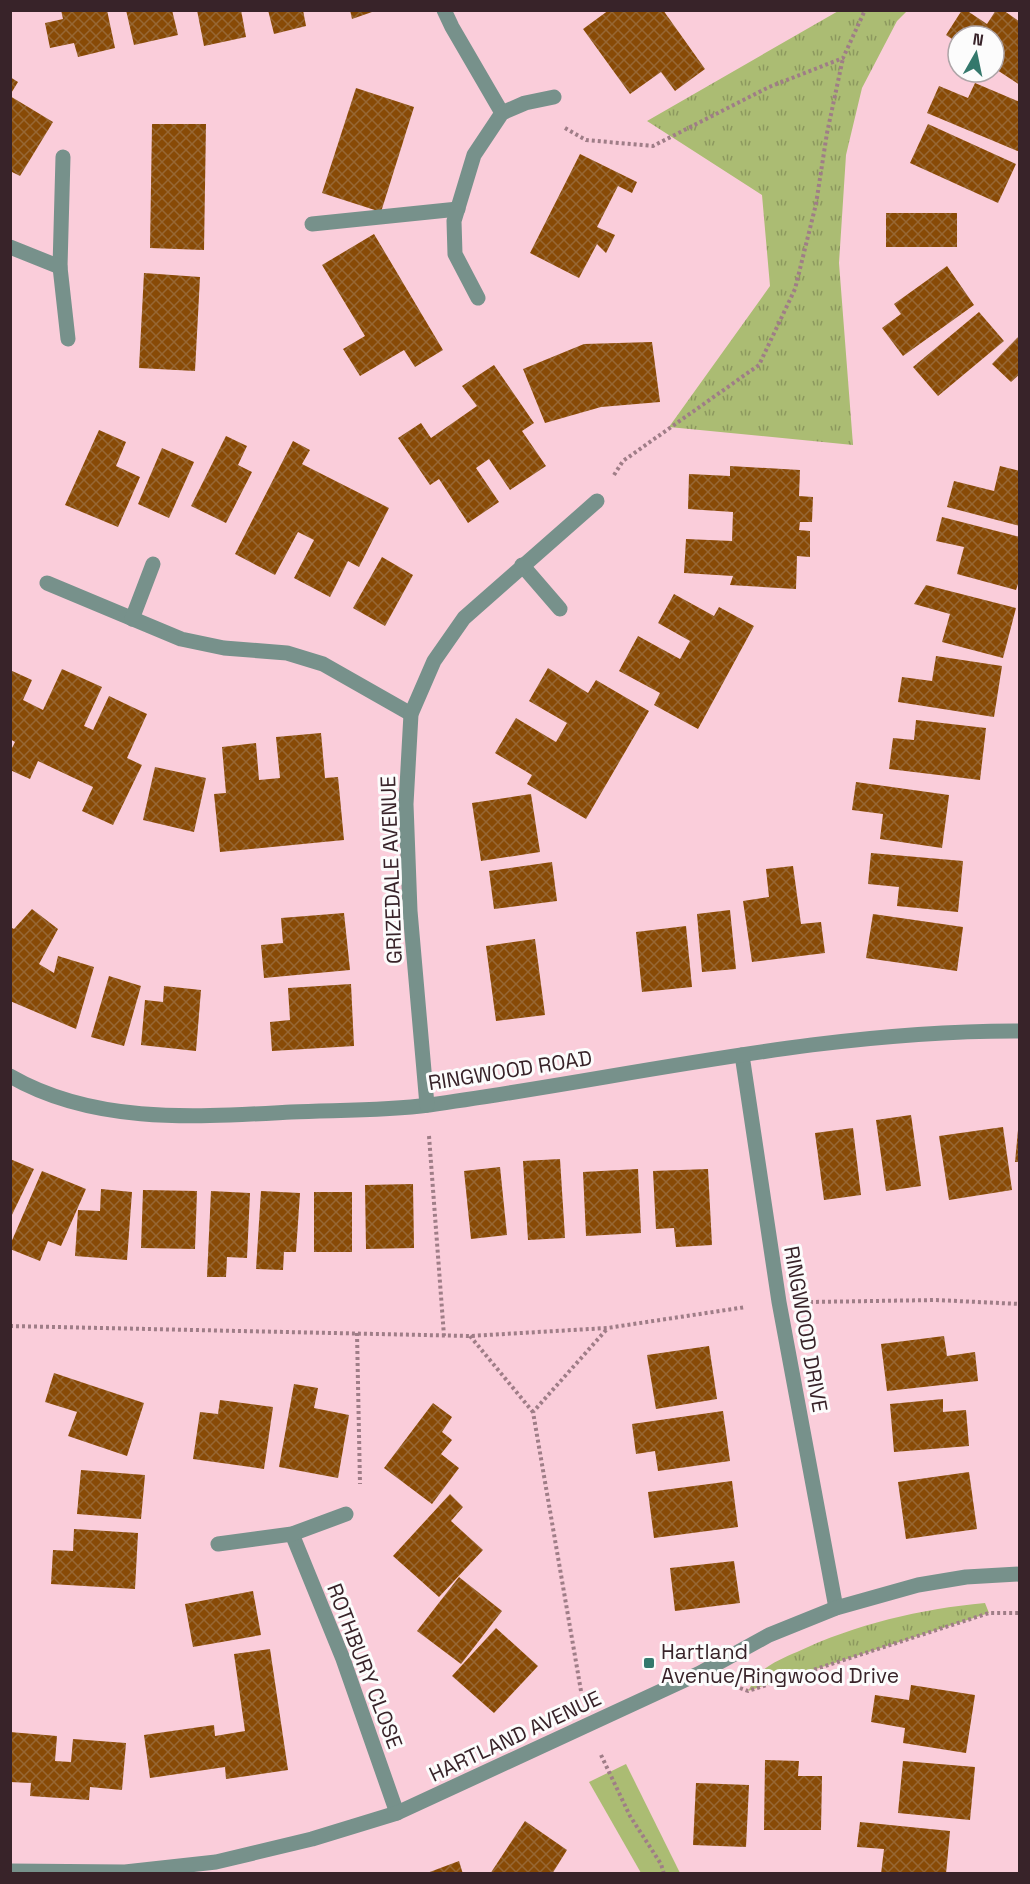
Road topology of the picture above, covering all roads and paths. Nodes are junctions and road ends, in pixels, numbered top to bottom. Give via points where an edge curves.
1 (444, 10) edge
2 (866, 10) edge
3 (843, 58) junction
4 (554, 97) dead end
5 (525, 103) junction
6 (502, 113) junction
7 (63, 157) dead end
8 (458, 209) junction
9 (312, 224) dead end
10 (10, 247) edge
11 (60, 267) junction
12 (478, 298) dead end
13 (68, 339) dead end
14 (597, 501) joint
15 (153, 564) dead end
16 (522, 565) junction
17 (47, 583) dead end
18 (560, 609) dead end
19 (132, 619) junction
20 (411, 714) junction
21 (1020, 1031) edge
22 (742, 1055) junction
23 (10, 1076) edge
24 (427, 1105) junction
25 (779, 1302) junction
26 (1020, 1304) edge
27 (10, 1326) edge
28 (607, 1328) junction
29 (357, 1333) junction
30 (444, 1336) junction
31 (470, 1336) junction
32 (533, 1412) junction
33 (346, 1514) joint
34 (292, 1534) junction
35 (218, 1544) dead end
36 (1020, 1574) edge
37 (836, 1608) junction
38 (1020, 1613) edge
39 (700, 1673) junction
40 (587, 1726) junction
41 (397, 1813) junction
42 (10, 1871) edge
43 (125, 1873) edge
44 (664, 1874) edge

1 - 6 street
2 - 3 path
3 - 5 path via 770,87 653,146 585,140
3 - 14 path via 816,204 795,289 759,365 623,461
4 - 5 street
5 - 6 street
6 - 8 street via 474,155
7 - 11 street
8 - 9 street
8 - 12 street via 454,221 455,254
10 - 11 street
11 - 13 street
14 - 16 street, GRIZEDALE AVENUE
15 - 19 street
16 - 18 street
16 - 20 street, GRIZEDALE AVENUE via 464,618 434,661
17 - 19 street
19 - 20 street via 181,639 224,648 287,653 323,664
20 - 24 street, GRIZEDALE AVENUE via 406,804 410,911
21 - 22 street, RINGWOOD ROAD via 854,1039
22 - 24 street, RINGWOOD ROAD
22 - 25 street, RINGWOOD DRIVE
23 - 24 street, RINGWOOD ROAD via 34,1089 92,1107 143,1115
24 - 30 path
25 - 26 path via 936,1300
25 - 28 path
25 - 37 street, RINGWOOD DRIVE
27 - 29 path
28 - 31 path
28 - 32 path
29 - 30 path
29 - 33 path via 361,1501
30 - 31 path
31 - 32 path
32 - 40 path
33 - 34 street
34 - 35 street
34 - 41 street, ROTHBURY CLOSE via 343,1659
36 - 37 street, HARTLAND AVENUE via 918,1585
37 - 39 street, HARTLAND AVENUE via 769,1635
38 - 39 path via 989,1613 748,1691
39 - 40 street, HARTLAND AVENUE
40 - 41 street, HARTLAND AVENUE
40 - 44 path via 630,1816
41 - 43 street, HARTLAND AVENUE via 216,1862
42 - 43 street, HARTLAND AVENUE

